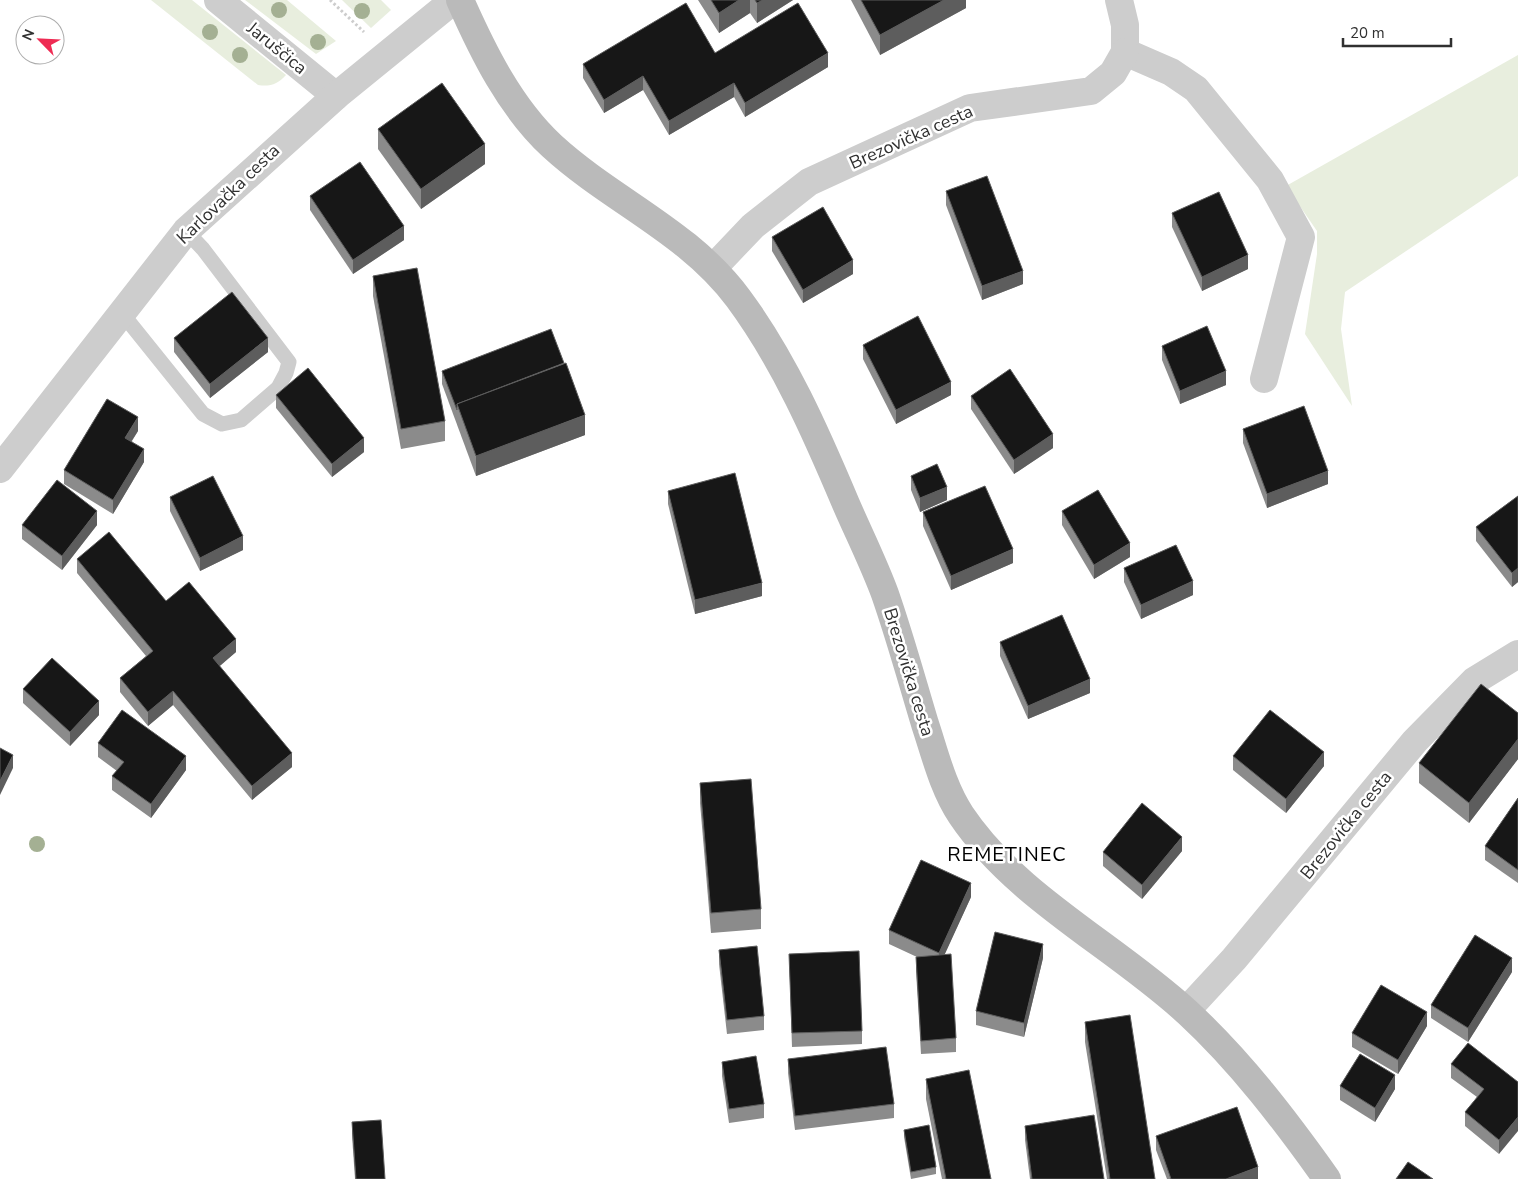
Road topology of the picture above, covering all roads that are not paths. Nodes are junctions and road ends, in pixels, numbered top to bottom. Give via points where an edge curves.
1 (218, 0) edge
2 (454, 0) edge
3 (460, 0) edge
4 (1119, 0) edge
5 (1125, 52) junction
6 (336, 96) junction
7 (186, 231) junction
8 (713, 268) junction
9 (121, 312) junction
10 (1264, 378) dead end
11 (0, 469) edge
12 (1518, 654) edge
13 (1186, 1011) junction
14 (1328, 1179) edge

1 - 6 street, Jaruščica
2 - 6 street, Karlovačka cesta
3 - 8 main road, Brezovička cesta via 474,32 510,95 552,145 686,243
4 - 5 street via 1125,25
5 - 8 street, Brezovička cesta via 1113,74 1091,91 970,108 809,182 753,226
5 - 10 street via 1171,72 1196,89 1270,180 1301,237
6 - 7 street, Karlovačka cesta
7 - 9 street, Karlovačka cesta
7 - 9 lane via 203,248 289,362 278,388 241,420 222,424 203,414
8 - 13 main road, Brezovička cesta via 758,328 814,428 884,591 940,772 958,811 1007,869
9 - 11 street, Karlovačka cesta
12 - 13 street, Brezovička cesta via 1474,681 1415,741 1266,922
13 - 14 main road, Brezovička cesta via 1242,1068

